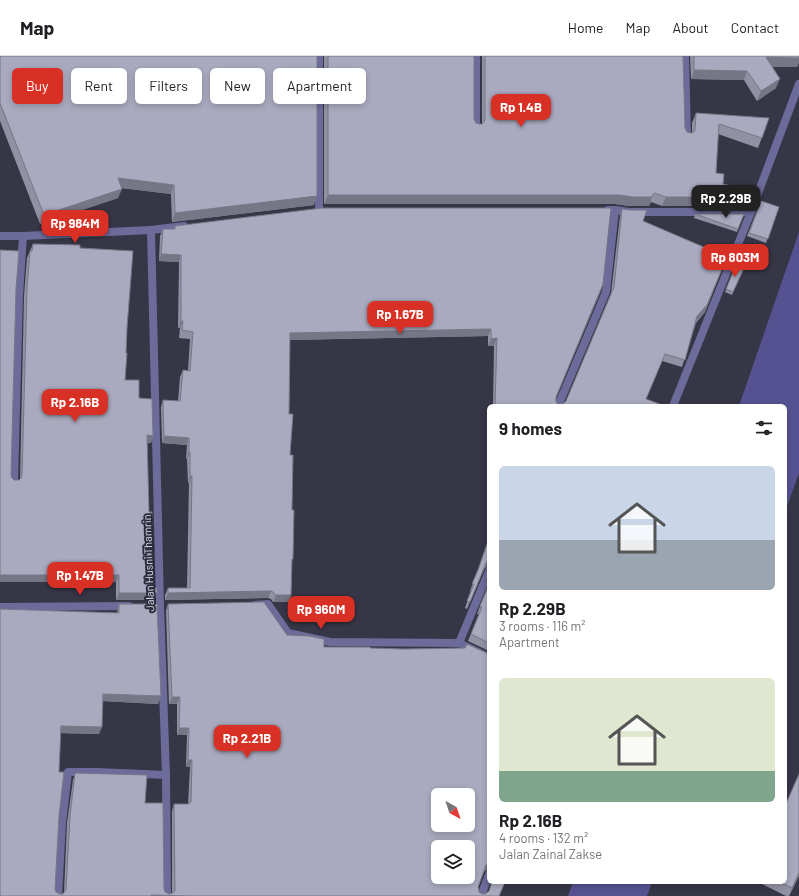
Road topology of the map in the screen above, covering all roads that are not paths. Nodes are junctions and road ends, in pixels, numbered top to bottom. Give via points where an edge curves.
1 (319, 56) edge
2 (476, 56) edge
3 (686, 56) edge
4 (799, 84) edge
5 (476, 128) edge
6 (687, 137) edge
7 (319, 210) edge
8 (599, 210) edge
9 (615, 210) junction
10 (751, 212) junction
11 (189, 226) edge
12 (151, 230) junction
13 (0, 236) edge
14 (23, 236) junction
15 (559, 404) edge
16 (674, 404) edge
17 (14, 482) edge
18 (487, 576) edge
19 (246, 605) edge
20 (137, 606) edge
21 (0, 607) edge
22 (459, 643) junction
23 (487, 656) edge
24 (166, 775) junction
25 (487, 880) edge
26 (58, 896) edge
27 (167, 896) edge
28 (481, 896) edge

1 - 7 street
2 - 5 street
3 - 6 street
4 - 10 street
8 - 9 street
9 - 10 street
9 - 15 street via 606,292
10 - 16 street
11 - 12 street
12 - 14 street
12 - 24 street, Jalan Husni Thamrin
13 - 14 street
14 - 17 street
18 - 22 street
19 - 22 street via 268,604 288,633 330,642
20 - 21 street
22 - 23 street
24 - 26 street via 68,772
24 - 27 street, Jalan Husni Thamrin
25 - 28 street

